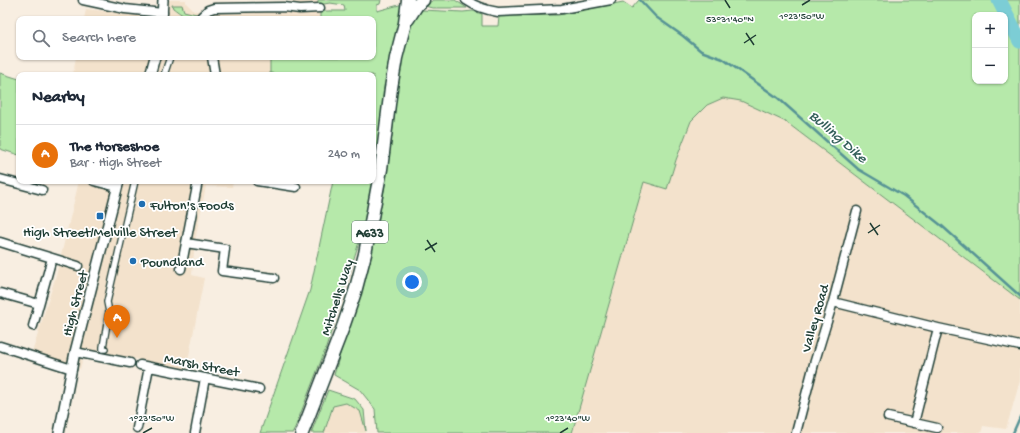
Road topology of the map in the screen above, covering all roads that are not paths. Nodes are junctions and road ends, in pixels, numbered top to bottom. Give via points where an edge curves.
1 (83, 0) edge
2 (163, 0) edge
3 (408, 0) edge
4 (423, 0) edge
5 (466, 0) edge
6 (611, 0) edge
7 (230, 4) edge
8 (320, 8) dead end
9 (163, 16) edge
10 (202, 16) edge
11 (405, 24) junction
12 (154, 60) edge
13 (169, 60) edge
14 (212, 60) edge
15 (151, 72) edge
16 (165, 72) edge
17 (214, 72) edge
18 (0, 179) edge
19 (16, 182) edge
20 (24, 184) edge
21 (118, 184) edge
22 (134, 184) edge
23 (197, 184) edge
24 (276, 184) edge
25 (39, 187) edge
26 (296, 187) dead end
27 (857, 211) dead end
28 (0, 242) edge
29 (186, 243) junction
30 (52, 258) junction
31 (78, 266) dead end
32 (181, 269) dead end
33 (274, 278) dead end
34 (0, 293) edge
35 (833, 302) junction
36 (39, 304) junction
37 (32, 326) dead end
38 (938, 328) junction
39 (0, 346) edge
40 (1020, 346) edge
41 (106, 349) dead end
42 (75, 352) junction
43 (130, 363) dead end
44 (140, 365) dead end
45 (149, 367) junction
46 (72, 369) junction
47 (205, 378) junction
48 (259, 389) dead end
49 (888, 417) dead end
50 (914, 423) junction
51 (137, 428) dead end
52 (936, 428) dead end
53 (59, 433) edge
54 (195, 433) edge
55 (302, 433) edge
56 (796, 433) edge

1 - 9 street
2 - 9 street
3 - 11 main road, Mitchells Way
4 - 11 main road, Mitchells Way / A633
5 - 6 street via 498,12 562,9
7 - 8 street
7 - 10 street via 208,10
11 - 55 main road, Mitchells Way / A633 via 396,58 380,176 365,254 343,327
12 - 15 street
13 - 16 street
14 - 17 street
18 - 19 street
20 - 25 street
21 - 42 street, High Street
22 - 41 street via 107,302 110,310 103,346 103,349
23 - 29 street
24 - 26 street
27 - 35 street, Valley Road
28 - 30 street
29 - 32 street
29 - 33 street via 225,249 222,271
30 - 31 street
30 - 36 street
34 - 36 street
35 - 38 street
35 - 56 street, Valley Road
36 - 37 street
38 - 40 street
38 - 50 street
39 - 46 street
42 - 43 street
42 - 46 street, High Street
44 - 45 street, Marsh Street
45 - 47 street, Marsh Street
45 - 51 street
46 - 53 street, High Street
47 - 48 street, Marsh Street
47 - 54 street
49 - 50 street
50 - 52 street

